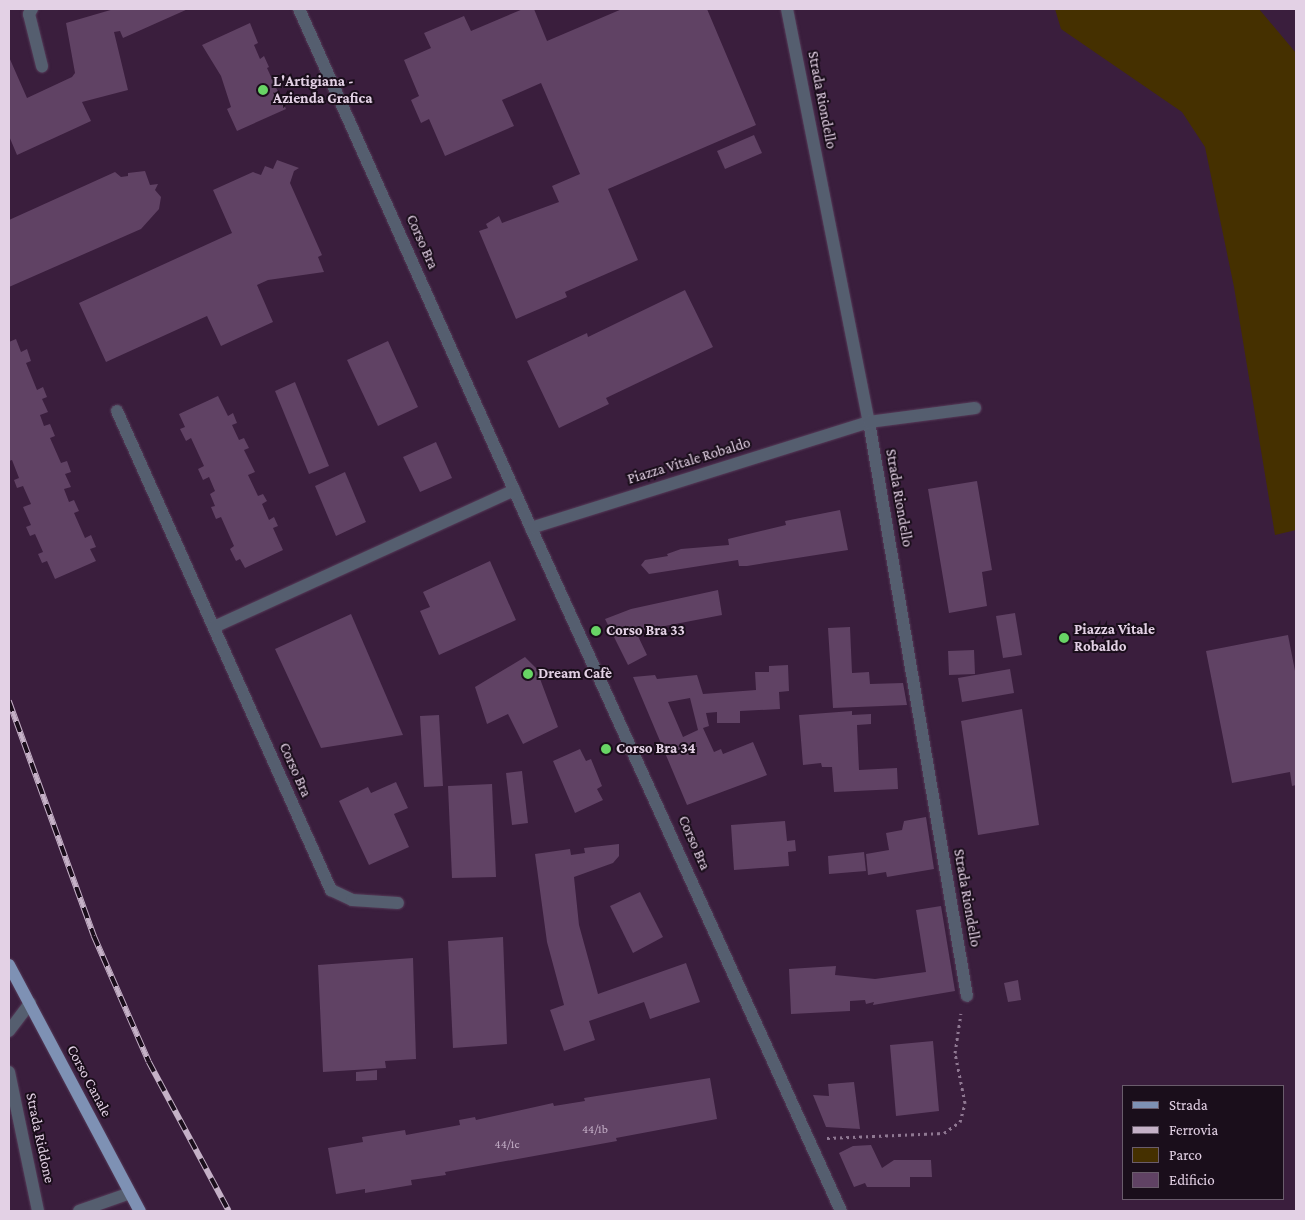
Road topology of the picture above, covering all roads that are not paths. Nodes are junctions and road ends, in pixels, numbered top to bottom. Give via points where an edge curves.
1 (32, 9) edge
2 (299, 9) edge
3 (787, 9) edge
4 (42, 66) dead end
5 (975, 408) dead end
6 (117, 411) dead end
7 (869, 422) junction
8 (514, 490) junction
9 (531, 528) junction
10 (214, 627) junction
11 (398, 903) dead end
12 (9, 966) edge
13 (967, 996) road end
14 (30, 1003) junction
15 (9, 1032) edge
16 (9, 1072) edge
17 (130, 1193) junction
18 (38, 1211) edge
19 (78, 1211) edge
20 (140, 1211) edge
21 (841, 1211) edge

1 - 4 street via 28,14
2 - 8 street, Corso Bra
3 - 7 street, Strada Riondello
5 - 7 street, Piazza Vitale Robaldo
6 - 10 street, Corso Bra
7 - 9 street, Piazza Vitale Robaldo
7 - 13 street, Strada Riondello
8 - 9 street, Corso Bra
8 - 10 street
9 - 21 street, Corso Bra
10 - 11 street, Corso Bra via 331,890 352,900
12 - 14 main road, Corso Canale
14 - 15 street
14 - 17 main road, Corso Canale
16 - 18 street, Strada Riddone
17 - 19 street
17 - 20 main road, Corso Canale

